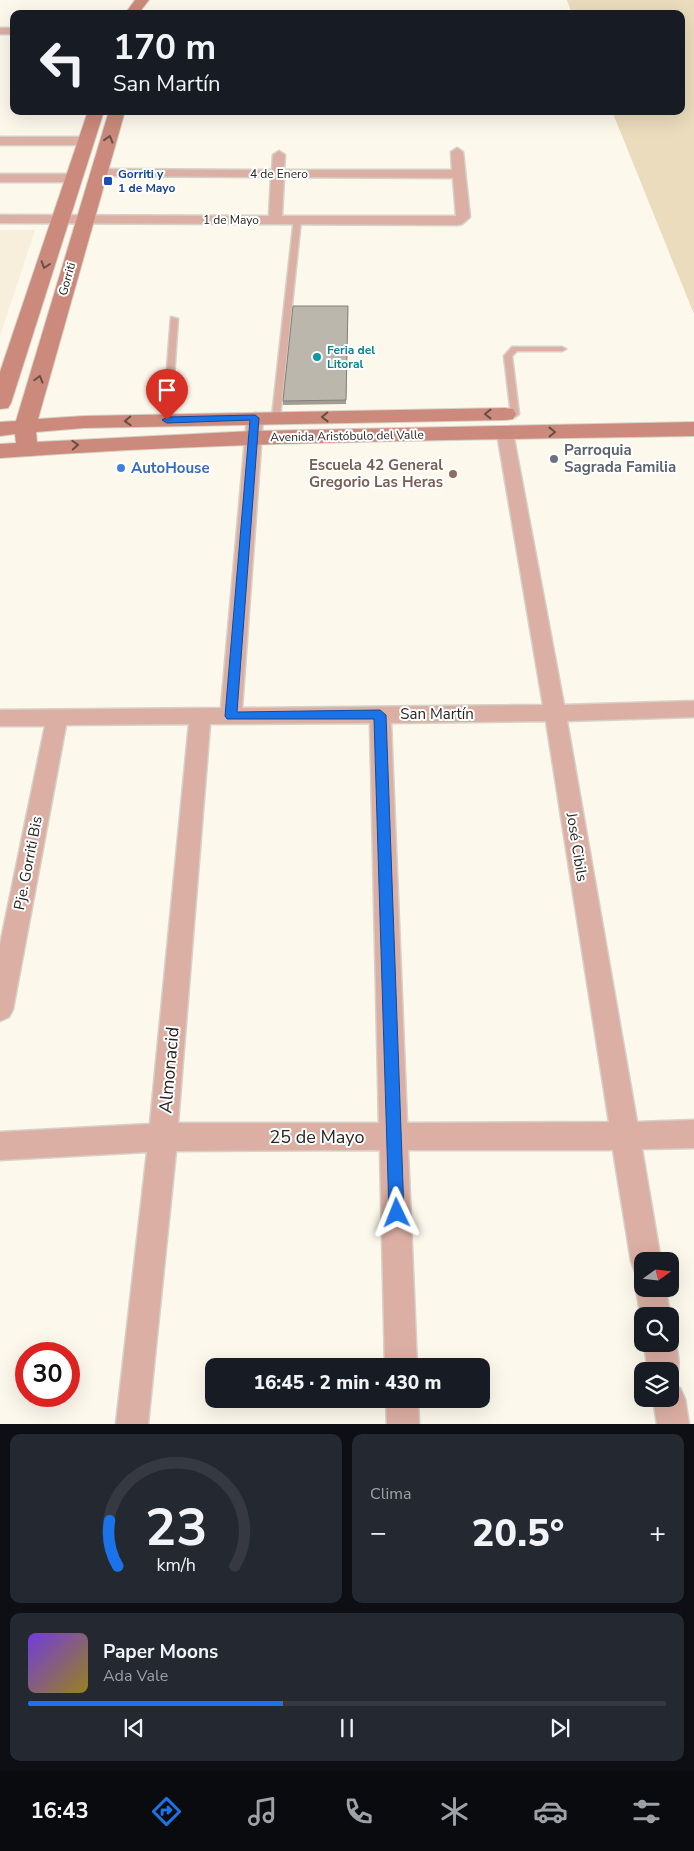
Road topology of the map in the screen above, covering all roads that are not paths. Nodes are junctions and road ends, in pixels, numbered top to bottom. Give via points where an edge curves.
1 (142, 0) edge
2 (134, 10) edge
3 (95, 115) edge
4 (116, 115) edge
5 (0, 140) edge
6 (87, 141) junction
7 (457, 152) dead end
8 (280, 155) dead end
9 (99, 173) junction
10 (279, 174) junction
11 (458, 174) junction
12 (0, 178) edge
13 (74, 178) junction
14 (0, 219) edge
15 (60, 219) junction
16 (84, 219) junction
17 (275, 220) junction
18 (297, 220) junction
19 (174, 319) dead end
20 (562, 349) dead end
21 (0, 404) edge
22 (694, 410) edge
23 (167, 420) junction
24 (261, 424) junction
25 (510, 424) junction
26 (25, 426) junction
27 (0, 429) edge
28 (694, 429) edge
29 (26, 448) junction
30 (0, 451) edge
31 (694, 709) edge
32 (555, 713) junction
33 (380, 715) junction
34 (200, 716) junction
35 (231, 716) junction
36 (0, 718) edge
37 (57, 718) junction
38 (0, 1009) edge
39 (694, 1134) edge
40 (394, 1136) junction
41 (626, 1136) junction
42 (163, 1137) junction
43 (0, 1146) edge
44 (645, 1252) edge
45 (401, 1358) edge
46 (670, 1407) edge
47 (402, 1408) edge
48 (132, 1424) edge
49 (403, 1424) edge
50 (673, 1424) edge

1 - 2 main road
3 - 6 main road, Gorriti
9 -> 4 main road, Gorriti
5 - 6 street
6 - 13 main road, Gorriti
7 - 11 street
8 - 10 street
9 - 10 street, 4 de Enero
9 - 16 main road, Gorriti
10 - 11 street, 4 de Enero
10 - 17 street
11 - 18 street, 1 de Mayo via 462,219
12 - 13 street
13 - 15 main road, Gorriti
14 - 15 street, 1 de Mayo
15 - 16 street, 1 de Mayo
15 -> 21 main road, Gorriti
16 - 17 street, 1 de Mayo
26 -> 16 main road, Gorriti
17 - 18 street, 1 de Mayo
18 - 24 lane
19 - 23 lane
20 - 25 lane via 515,349 508,356
22 - 25 main road, Avenida Aristóbulo del Valle
23 - 24 main road, Avenida Aristóbulo del Valle
23 -> 26 main road, Avenida Aristóbulo del Valle
24 - 25 main road, Avenida Aristóbulo del Valle
25 -> 24 main road, Avenida Aristóbulo del Valle
29 -> 24 main road, Avenida Aristóbulo del Valle
24 - 35 street
25 -> 28 main road, Avenida Aristóbulo del Valle
25 - 32 street, José Cibils
26 - 27 main road, Avenida Aristóbulo del Valle
26 - 29 main road, Gorriti
29 - 30 main road, Avenida Aristóbulo del Valle
31 - 32 street, San Martín
32 - 33 street, San Martín
32 - 41 street, José Cibils
33 - 35 street, San Martín
33 - 40 street
34 - 35 street, San Martín
34 - 37 street, San Martín
34 - 42 street, Almonacid
36 - 37 street, San Martín
37 - 38 street, Pje. Gorriti Bis
39 - 41 street, 25 de Mayo
40 - 41 street, 25 de Mayo
40 - 42 street, 25 de Mayo
40 - 45 street
41 - 44 street, José Cibils
42 - 43 street, 25 de Mayo
42 - 48 street, Almonacid
46 - 50 street
47 - 49 street

